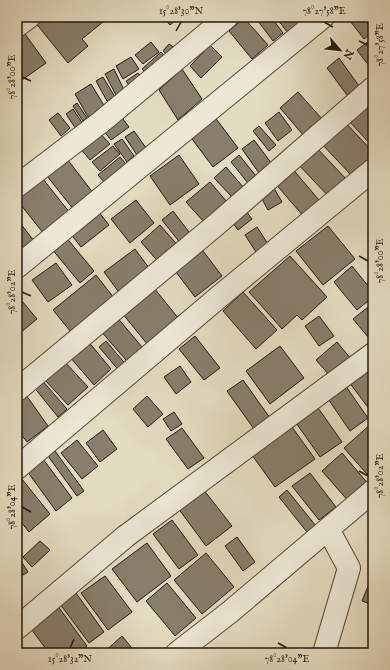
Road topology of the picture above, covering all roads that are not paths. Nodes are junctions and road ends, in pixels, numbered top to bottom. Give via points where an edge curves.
1 (29, 17) edge
2 (227, 17) edge
3 (323, 17) edge
4 (17, 26) edge
5 (373, 88) edge
6 (373, 170) edge
7 (17, 186) edge
8 (17, 267) edge
9 (373, 354) edge
10 (17, 390) edge
11 (17, 468) edge
12 (373, 491) edge
13 (328, 529) junction
14 (17, 628) edge
15 (177, 653) edge
16 (324, 653) edge

1 - 4 street
2 - 7 street via 101,122
3 - 8 street
5 - 10 street via 217,224
6 - 11 street
9 - 14 street via 126,536
12 - 13 street
13 - 15 street
13 - 16 street via 349,568

